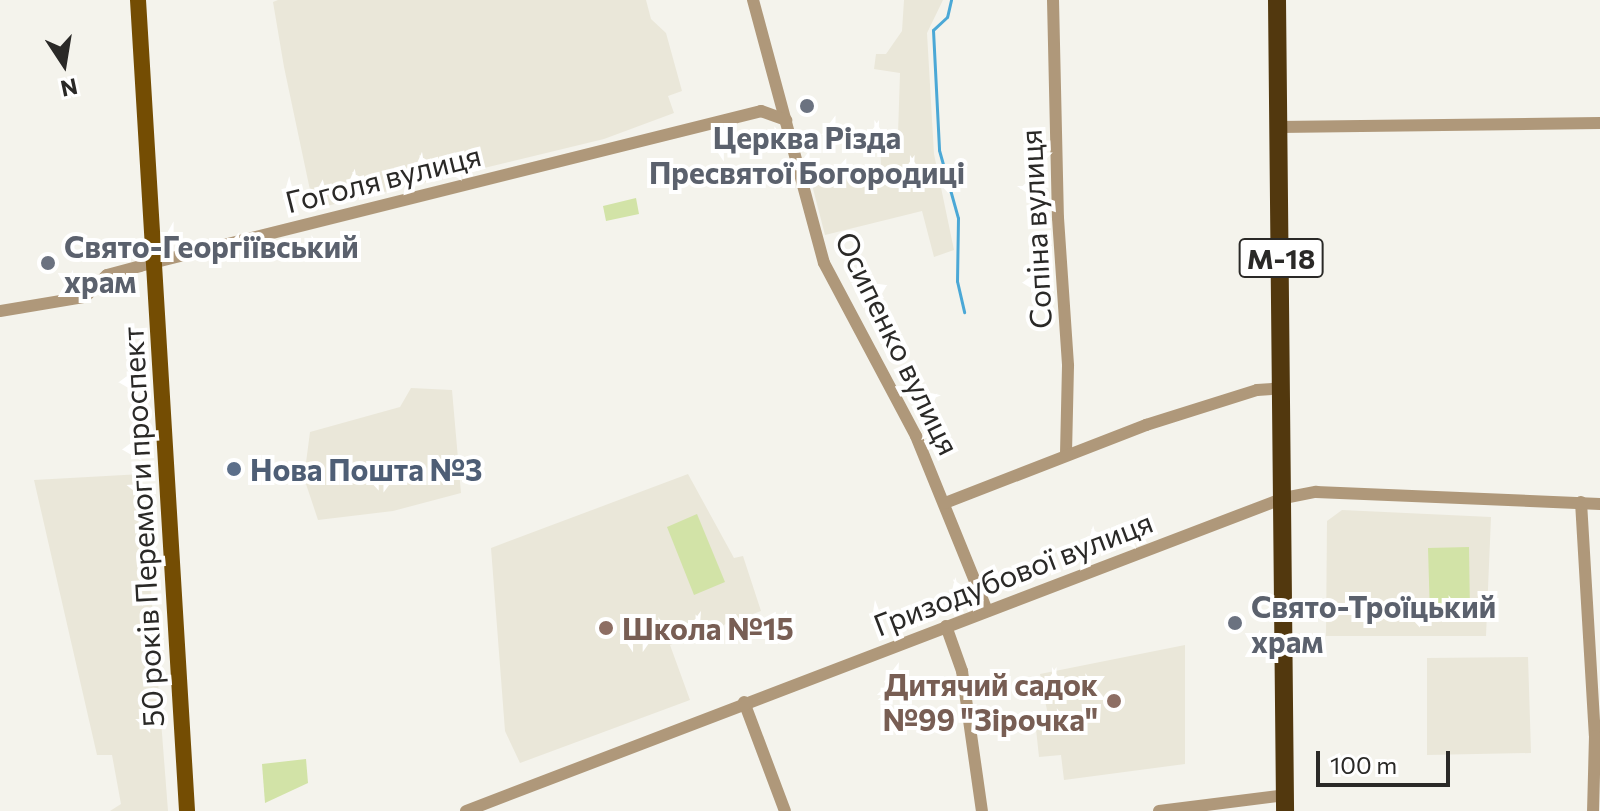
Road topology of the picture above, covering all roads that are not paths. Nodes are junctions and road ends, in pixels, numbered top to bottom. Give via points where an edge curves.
1 (138, 0) edge
2 (753, 0) edge
3 (1053, 0) edge
4 (1277, 0) edge
5 (786, 120) junction
6 (1600, 123) edge
7 (1279, 127) junction
8 (156, 262) junction
9 (0, 311) edge
10 (1283, 388) junction
11 (1066, 455) junction
12 (1284, 498) junction
13 (1581, 502) junction
14 (945, 503) junction
15 (1600, 504) edge
16 (987, 611) junction
17 (946, 626) junction
18 (744, 702) junction
19 (1285, 803) edge
20 (187, 811) edge
21 (466, 811) edge
22 (785, 811) edge
23 (982, 811) edge
24 (1159, 811) edge
25 (1593, 811) edge

1 - 8 main road, 50 років Перемоги проспект
2 - 5 street, Осипенко вулиця
3 - 11 street, Сопіна вулиця via 1068,366
4 - 7 highway, М-18
5 - 8 street, Гоголя вулиця via 761,111
5 - 14 street, Осипенко вулиця via 824,263 884,372
6 - 7 street
7 - 10 highway, М-18
8 - 9 street, Гоголя вулиця via 107,275 85,297
8 - 20 main road, 50 років Перемоги проспект
10 - 11 street via 1257,390
10 - 12 highway, М-18
11 - 14 street
12 - 13 street, Гризодубової вулиця via 1316,492
12 - 16 street, Гризодубової вулиця
12 - 19 highway, М-18
13 - 15 street, Гризодубової вулиця
13 - 25 street via 1595,736
14 - 16 street, Осипенко вулиця
16 - 17 street, Гризодубової вулиця
17 - 18 street, Гризодубової вулиця
17 - 23 street via 962,671
18 - 21 street, Гризодубової вулиця
18 - 22 street
19 - 24 street

